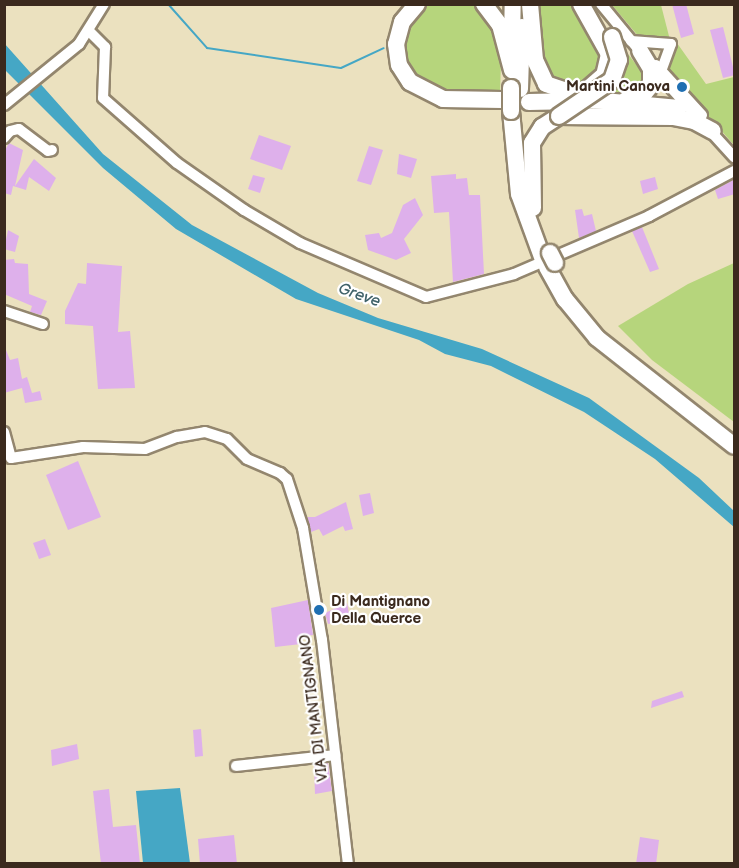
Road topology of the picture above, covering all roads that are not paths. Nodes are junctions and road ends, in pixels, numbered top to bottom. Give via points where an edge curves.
1 (104, 4) edge
2 (417, 4) edge
3 (484, 4) edge
4 (513, 4) edge
5 (522, 4) edge
6 (530, 4) edge
7 (580, 4) edge
8 (588, 4) edge
9 (601, 4) edge
10 (89, 31) junction
11 (635, 46) junction
12 (662, 69) junction
13 (512, 70) junction
14 (575, 94) junction
15 (516, 100) junction
16 (592, 100) junction
17 (623, 101) junction
18 (4, 105) edge
19 (559, 116) junction
20 (710, 127) junction
21 (4, 138) edge
22 (52, 150) dead end
23 (735, 157) edge
24 (735, 171) edge
25 (533, 208) junction
26 (550, 259) junction
27 (4, 311) edge
28 (43, 324) dead end
29 (4, 432) edge
30 (735, 434) edge
31 (735, 446) edge
32 (8, 458) edge
33 (335, 755) junction
34 (236, 766) dead end
35 (348, 864) edge

1 - 10 street
2 - 15 highway via 402,22 396,44 399,65 410,82 443,99
3 - 13 highway via 500,25
4 - 13 highway
5 - 15 highway
6 - 14 highway via 532,43 540,77 554,89
7 - 14 highway via 608,46 609,59 601,80
8 - 19 highway, bridge via 612,37 619,60 612,80
9 - 11 street
10 - 18 street via 62,59
10 - 26 street via 105,47 101,91 110,106 177,163 234,204 327,256 431,297 514,274
11 - 12 street
11 - 12 street via 671,44
11 - 17 highway via 651,69 651,85 643,95
11 - 20 street via 665,84
12 - 20 street
13 - 15 highway
14 - 16 highway
15 - 16 highway
15 - 25 highway
15 - 26 highway via 519,194
16 - 17 highway
17 - 20 highway via 674,107
19 - 20 highway via 673,117
19 - 25 highway via 543,127 532,143
20 - 23 street
21 - 22 street via 9,131 19,129
24 - 26 street
25 - 26 highway
26 - 30 highway via 585,309 622,348
26 - 31 highway via 565,299 597,338
27 - 28 street
29 - 32 street, VIA DI MANTIGNANO
32 - 33 street, VIA DI MANTIGNANO via 83,447 145,449 205,432 228,439 247,459 280,473 292,489 303,528 329,689
33 - 34 street
33 - 35 street, VIA DI MANTIGNANO

